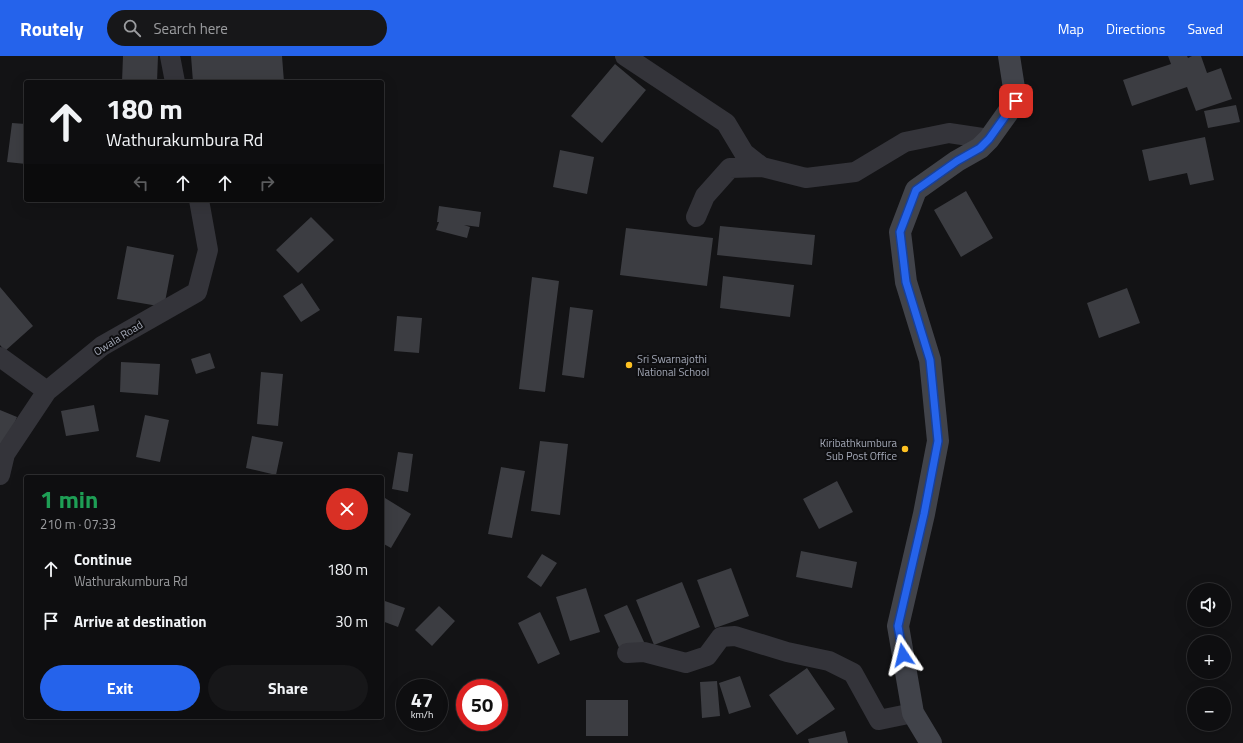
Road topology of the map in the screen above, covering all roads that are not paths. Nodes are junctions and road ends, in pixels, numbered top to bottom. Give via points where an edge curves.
1 (170, 56) edge
2 (625, 56) edge
3 (1009, 56) edge
4 (175, 80) edge
5 (984, 143) junction
6 (762, 166) junction
7 (199, 202) edge
8 (696, 217) dead end
9 (0, 357) edge
10 (47, 392) junction
11 (0, 475) edge
12 (627, 653) dead end
13 (913, 713) junction
14 (931, 743) edge

1 - 4 street
2 - 6 street via 726,123 744,153
3 - 5 main road via 1016,101
5 - 6 street via 949,133 905,142 855,172 806,178
5 - 13 main road via 916,190 900,232 906,282 930,360 938,441 898,626
6 - 8 street via 730,168 705,196
7 - 10 street, Owala Road via 208,250 197,292 102,346
9 - 10 street
10 - 11 street, Owala Road via 5,454
12 - 13 street via 644,652 686,663 707,656 721,637 735,636 786,652 830,661 853,673 879,720
13 - 14 main road

